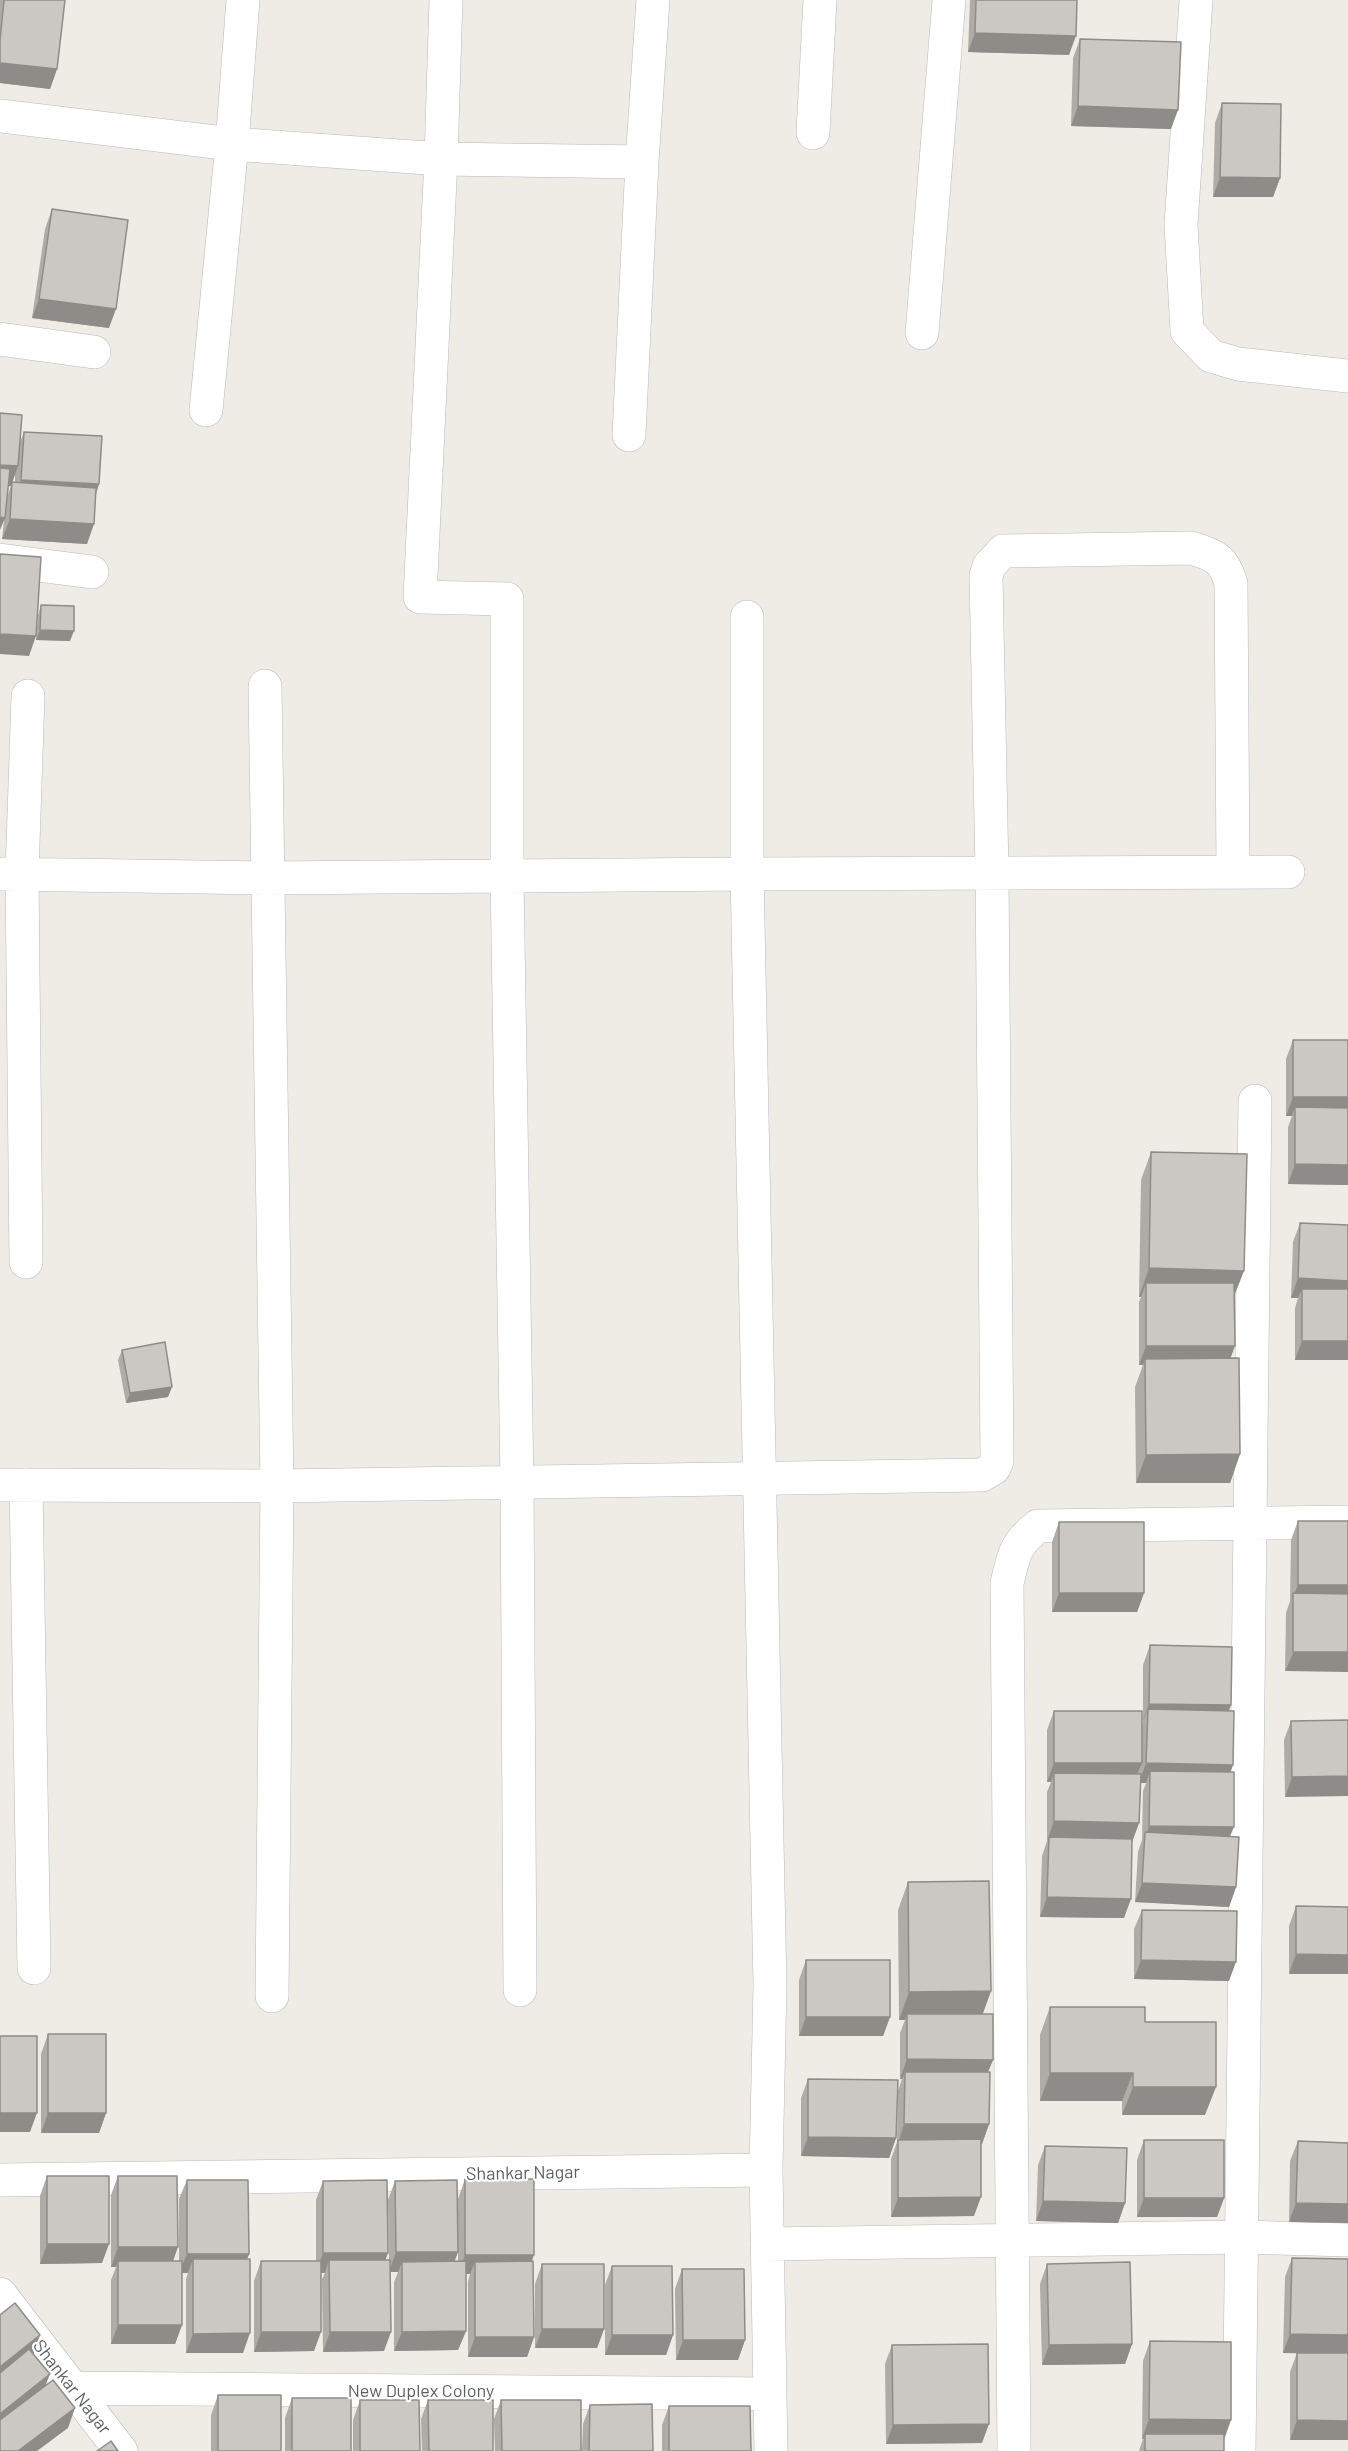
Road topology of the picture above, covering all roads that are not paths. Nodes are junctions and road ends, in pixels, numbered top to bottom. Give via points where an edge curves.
1 (243, 0) edge
2 (446, 0) edge
3 (653, 0) edge
4 (819, 0) edge
5 (949, 0) edge
6 (1196, 0) edge
7 (0, 116) edge
8 (813, 133) dead end
9 (232, 144) junction
10 (441, 159) junction
11 (642, 162) junction
12 (922, 333) dead end
13 (0, 339) edge
14 (94, 352) dead end
15 (1348, 376) edge
16 (206, 410) dead end
17 (629, 435) dead end
18 (0, 560) edge
19 (92, 572) dead end
20 (747, 617) dead end
21 (265, 687) dead end
22 (28, 696) dead end
23 (1233, 872) junction
24 (1288, 872) dead end
25 (993, 873) junction
26 (11, 874) edge
27 (747, 874) junction
28 (507, 877) junction
29 (267, 878) junction
30 (1255, 1101) dead end
31 (26, 1262) dead end
32 (760, 1478) junction
33 (517, 1482) junction
34 (13, 1485) edge
35 (277, 1486) junction
36 (1348, 1522) edge
37 (1250, 1523) junction
38 (34, 1968) dead end
39 (520, 1990) dead end
40 (272, 1996) dead end
41 (765, 2170) junction
42 (0, 2180) edge
43 (1241, 2237) junction
44 (1348, 2240) edge
45 (1012, 2241) junction
46 (767, 2244) junction
47 (0, 2294) edge
48 (73, 2388) junction
49 (770, 2394) junction
50 (121, 2451) edge
51 (771, 2451) edge
52 (1014, 2451) edge
53 (1239, 2451) edge

1 - 9 street
2 - 10 street
3 - 11 street
4 - 8 street
5 - 12 street
6 - 15 street via 1182,225 1187,331 1211,356 1238,364
7 - 9 street
9 - 10 street
9 - 16 street
10 - 11 street
10 - 28 street via 420,597 507,599
11 - 17 street
13 - 14 street
18 - 19 street
20 - 27 street
21 - 29 street
22 - 26 street
23 - 24 street
23 - 25 street
23 - 25 street via 1231,583 1220,561 1191,548 1003,551 989,566 986,576
25 - 27 street
25 - 32 street via 997,1461 994,1468 982,1475
26 - 29 street
26 - 31 street
27 - 28 street
27 - 32 street
28 - 29 street
28 - 33 street
29 - 35 street
30 - 37 street
32 - 33 street
32 - 41 street via 770,1985
33 - 35 street
33 - 39 street
34 - 35 street
34 - 38 street
35 - 40 street
36 - 37 street
37 - 43 street
37 - 45 street via 1038,1526 1016,1548 1007,1583
41 - 42 street, Shankar Nagar
41 - 46 street
43 - 44 street
43 - 45 street
43 - 53 street
45 - 46 street
45 - 52 street
46 - 49 street
47 - 48 street, Shankar Nagar
48 - 49 street, New Duplex Colony
48 - 50 street, Shankar Nagar
49 - 51 street

